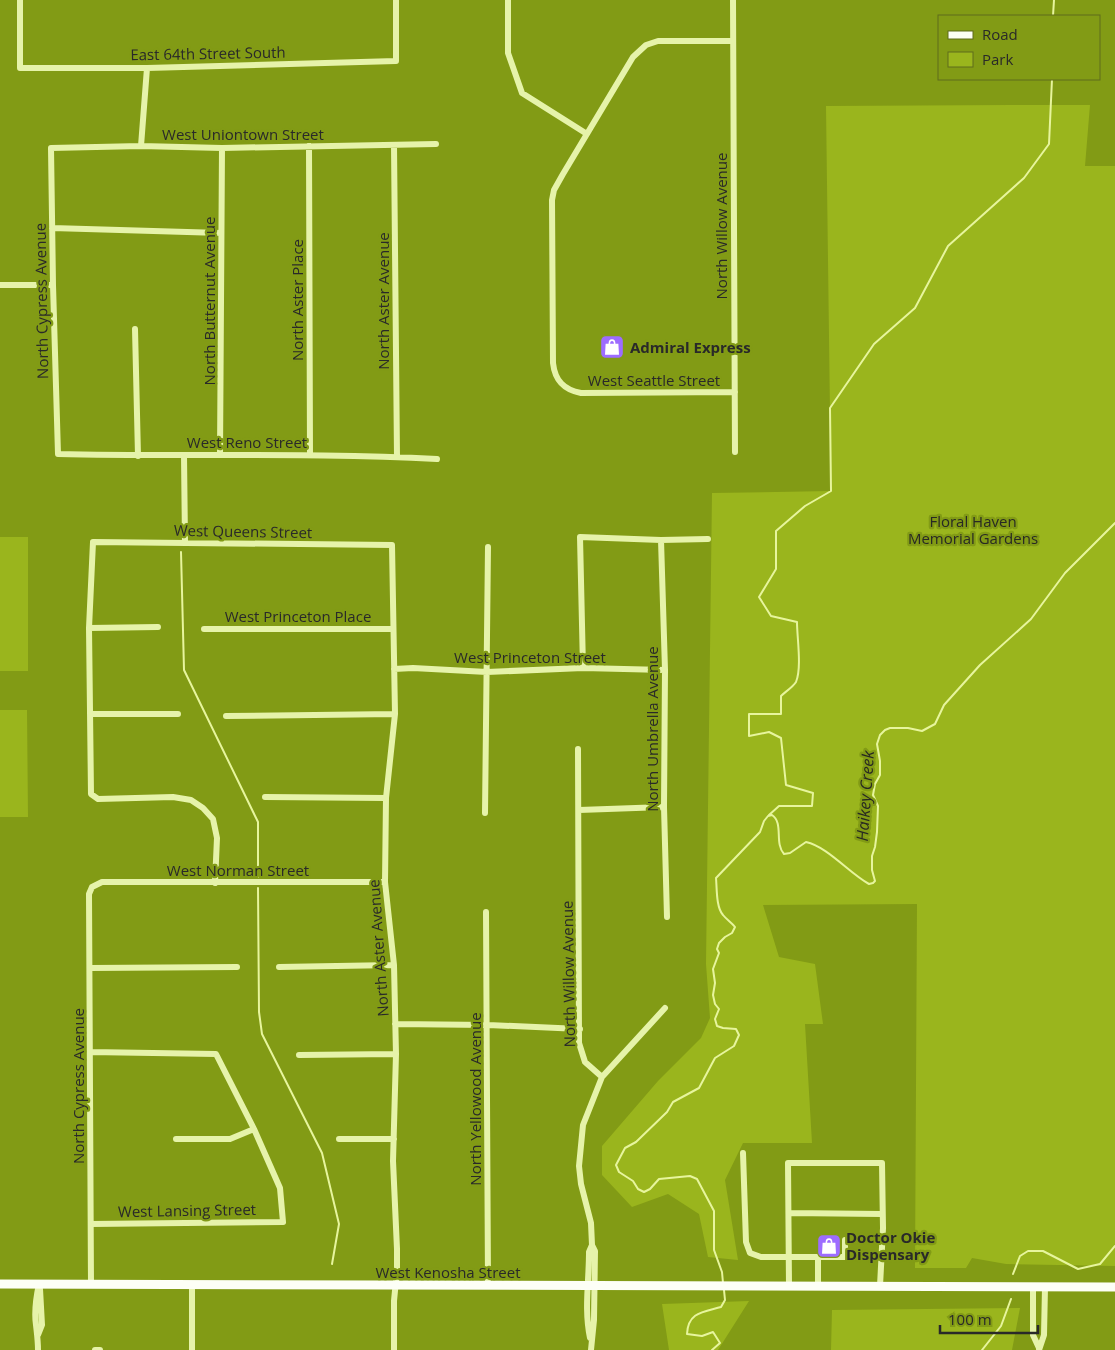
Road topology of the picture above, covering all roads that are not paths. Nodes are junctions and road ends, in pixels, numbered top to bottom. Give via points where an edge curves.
1 (20, 0) edge
2 (396, 0) edge
3 (508, 0) edge
4 (733, 0) edge
5 (733, 41) junction
6 (148, 68) junction
7 (588, 134) junction
8 (436, 144) dead end
9 (394, 145) junction
10 (141, 146) junction
11 (309, 146) junction
12 (51, 148) joint
13 (222, 148) junction
14 (52, 228) junction
15 (221, 233) junction
16 (0, 285) edge
17 (53, 285) junction
18 (136, 329) dead end
19 (735, 392) junction
20 (735, 452) dead end
21 (58, 454) joint
22 (310, 454) junction
23 (184, 455) junction
24 (220, 455) junction
25 (138, 456) junction
26 (397, 456) junction
27 (437, 459) dead end
28 (708, 539) dead end
29 (661, 540) junction
30 (185, 543) junction
31 (392, 545) joint
32 (488, 547) dead end
33 (158, 627) dead end
34 (89, 628) junction
35 (204, 629) dead end
36 (392, 629) junction
37 (583, 668) junction
38 (394, 669) junction
39 (666, 670) junction
40 (487, 672) junction
41 (90, 714) junction
42 (178, 714) dead end
43 (395, 714) junction
44 (226, 716) dead end
45 (578, 749) dead end
46 (265, 797) dead end
47 (386, 798) junction
48 (664, 807) junction
49 (578, 810) junction
50 (485, 813) dead end
51 (385, 882) junction
52 (215, 883) junction
53 (92, 887) joint
54 (486, 912) dead end
55 (667, 917) dead end
56 (394, 965) junction
57 (237, 967) dead end
58 (279, 967) dead end
59 (90, 968) junction
60 (665, 1008) dead end
61 (396, 1024) junction
62 (488, 1025) junction
63 (580, 1029) junction
64 (90, 1052) junction
65 (396, 1054) junction
66 (299, 1055) dead end
67 (602, 1077) junction
68 (254, 1129) junction
69 (176, 1139) dead end
70 (339, 1139) dead end
71 (394, 1140) junction
72 (743, 1153) dead end
73 (789, 1213) junction
74 (882, 1214) junction
75 (91, 1224) junction
76 (882, 1240) junction
77 (818, 1257) junction
78 (789, 1258) junction
79 (0, 1284) edge
80 (39, 1284) junction
81 (91, 1284) junction
82 (192, 1285) junction
83 (395, 1285) junction
84 (488, 1286) junction
85 (591, 1286) junction
86 (789, 1286) junction
87 (818, 1286) junction
88 (880, 1286) junction
89 (1033, 1287) junction
90 (1045, 1287) junction
91 (1115, 1287) edge
92 (591, 1348) edge
93 (1039, 1349) edge
94 (38, 1350) edge
95 (95, 1350) edge
96 (100, 1350) edge
97 (192, 1350) edge
98 (394, 1350) edge

1 - 6 street, East 64th Street South via 20,68
2 - 6 street, East 64th Street South via 396,61
3 - 7 street via 508,52 522,93
4 - 5 street, North Willow Avenue
5 - 7 street via 658,41 646,45 633,57
5 - 19 street, North Willow Avenue
6 - 10 street
7 - 19 street, West Seattle Street via 554,190 552,200 554,372 566,388 581,393
8 - 9 street, West Uniontown Street
9 - 11 street, West Uniontown Street
9 - 26 street, North Aster Avenue
10 - 12 street, West Uniontown Street
10 - 13 street, West Uniontown Street
11 - 13 street, West Uniontown Street
11 - 22 street, North Aster Place
12 - 14 street, North Cypress Avenue
13 - 15 street, North Butternut Avenue
14 - 15 street
14 - 17 street, North Cypress Avenue
15 - 24 street, North Butternut Avenue
16 - 17 street
17 - 21 street, North Cypress Avenue
18 - 25 street
19 - 20 street, North Willow Avenue
21 - 25 street, West Reno Street
22 - 24 street, West Reno Street
22 - 26 street, West Reno Street
23 - 24 street, West Reno Street
23 - 25 street, West Reno Street
23 - 30 street
26 - 27 street, West Reno Street
28 - 29 street
29 - 37 street via 580,537
29 - 39 street, North Umbrella Avenue
30 - 31 street, West Queens Street
30 - 34 street, West Queens Street via 93,542
31 - 36 street, North Aster Avenue
32 - 40 street
33 - 34 street
34 - 41 street
35 - 36 street, West Princeton Place
36 - 38 street, North Aster Avenue
37 - 39 street, West Princeton Street
37 - 40 street, West Princeton Street
38 - 40 street, West Princeton Street
38 - 43 street, North Aster Avenue
39 - 48 street, North Umbrella Avenue
40 - 50 street
41 - 42 street
41 - 52 street via 91,794 98,799 173,796 191,800 213,819 217,838
43 - 44 street
43 - 47 street, North Aster Avenue
45 - 49 street, North Willow Avenue
46 - 47 street
47 - 51 street, North Aster Avenue
48 - 49 street
48 - 55 street, North Umbrella Avenue
49 - 63 street, North Willow Avenue
51 - 52 street, West Norman Street
51 - 56 street, North Aster Avenue
52 - 53 street, West Norman Street via 102,882
53 - 59 street, North Cypress Avenue via 89,894
54 - 62 street, North Yellowood Avenue
56 - 58 street
56 - 61 street, North Aster Avenue
57 - 59 street
59 - 64 street, North Cypress Avenue
60 - 67 street
61 - 62 street
61 - 65 street, North Aster Avenue
62 - 63 street
62 - 84 street, North Yellowood Avenue
63 - 67 street, North Willow Avenue via 579,1043 585,1062
64 - 68 street via 216,1054
64 - 75 street, North Cypress Avenue
65 - 66 street
65 - 71 street, North Aster Avenue
67 - 85 street via 583,1125 580,1144 581,1184 592,1223 595,1251
68 - 69 street via 230,1139
68 - 75 street, West Lansing Street via 280,1188 283,1222
70 - 71 street
71 - 83 street, North Aster Avenue
72 - 78 street via 746,1242 750,1253 761,1258
73 - 74 street
73 - 74 street via 788,1163 882,1163
73 - 78 street
74 - 76 street
75 - 81 street, North Cypress Avenue
76 - 77 street via 845,1240 845,1257
76 - 88 street
77 - 78 street
77 - 87 street
78 - 86 street
79 - 80 main road, West Kenosha Street
80 - 81 main road, West Kenosha Street
80 - 94 street via 42,1325
81 - 82 main road, West Kenosha Street
82 - 83 main road, West Kenosha Street
82 - 97 street
83 - 84 main road, West Kenosha Street
83 - 98 street, North Aster Avenue
84 - 85 main road, West Kenosha Street
85 - 86 main road, West Kenosha Street
85 - 92 street
86 - 87 main road, West Kenosha Street
87 - 88 main road, West Kenosha Street
88 - 89 main road, West Kenosha Street
89 - 90 main road, West Kenosha Street
89 - 93 street via 1033,1335
90 - 91 main road, West Kenosha Street
90 - 93 street via 1044,1335
95 - 96 street

